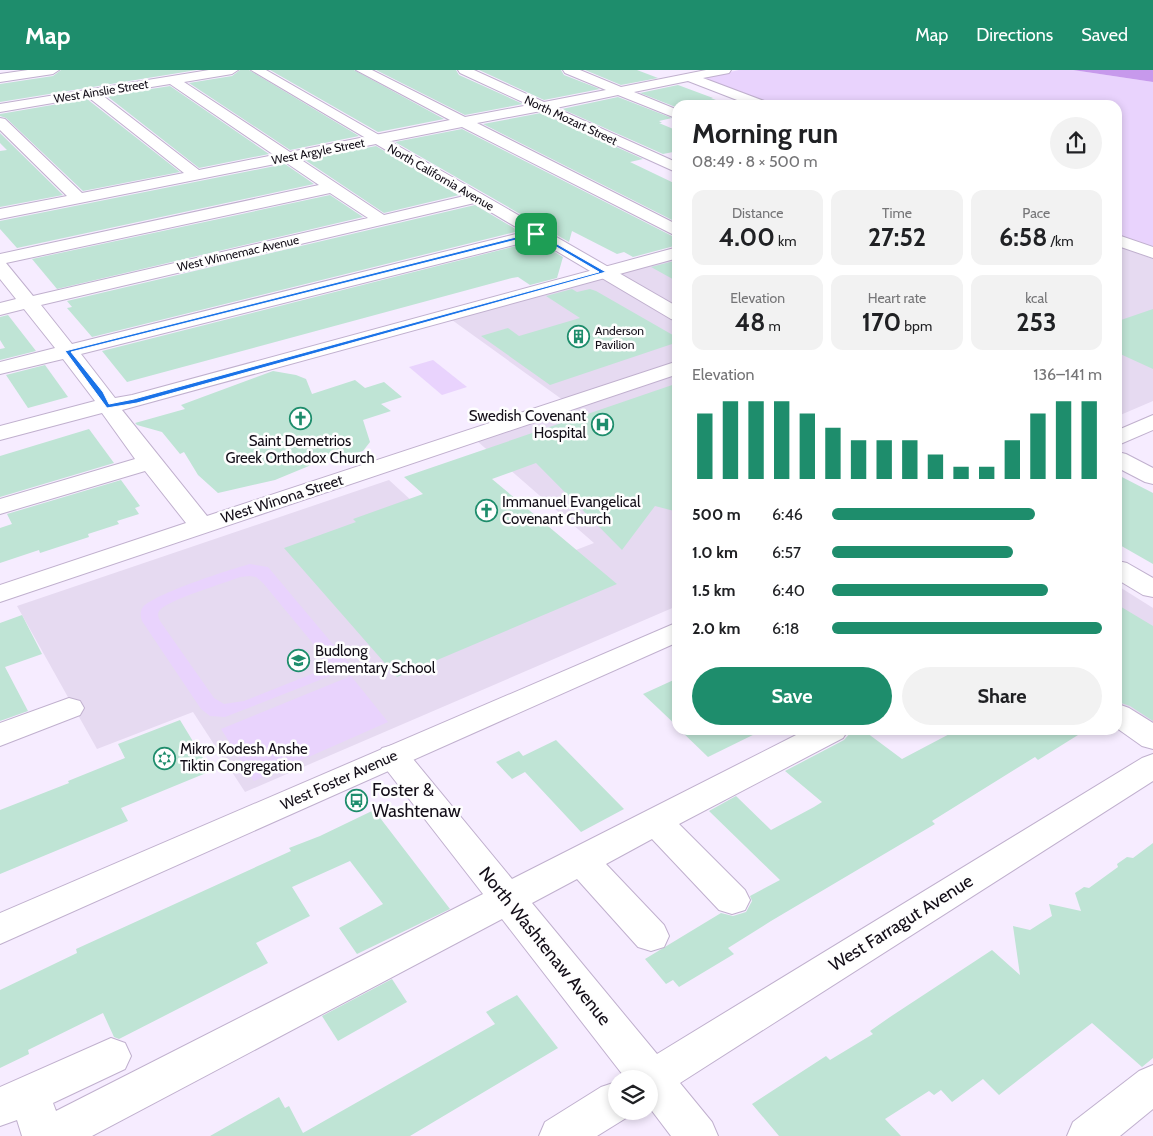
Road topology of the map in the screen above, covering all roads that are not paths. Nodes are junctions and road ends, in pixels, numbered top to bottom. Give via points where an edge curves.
1 (54, 70) edge
2 (154, 70) edge
3 (232, 70) edge
4 (256, 70) edge
5 (385, 70) edge
6 (464, 70) edge
7 (568, 70) edge
8 (670, 70) edge
9 (725, 70) edge
10 (365, 72) edge
11 (689, 77) junction
12 (0, 78) edge
13 (171, 80) junction
14 (619, 91) junction
15 (91, 93) junction
16 (749, 100) edge
17 (2, 105) edge
18 (542, 106) junction
19 (672, 113) edge
20 (0, 122) edge
21 (464, 122) junction
22 (376, 140) junction
23 (288, 157) junction
24 (672, 166) edge
25 (196, 175) junction
26 (333, 188) junction
27 (477, 198) junction
28 (79, 199) junction
29 (0, 214) edge
30 (381, 220) junction
31 (672, 229) edge
32 (536, 234) junction
33 (1122, 241) edge
34 (1153, 253) edge
35 (672, 254) edge
36 (0, 259) edge
37 (0, 267) edge
38 (604, 272) junction
39 (28, 302) junction
40 (0, 309) edge
41 (672, 312) edge
42 (68, 351) junction
43 (0, 368) edge
44 (672, 369) edge
45 (107, 406) junction
46 (1153, 422) edge
47 (0, 433) edge
48 (1122, 436) edge
49 (1122, 461) edge
50 (150, 462) junction
51 (1153, 477) edge
52 (0, 508) edge
53 (201, 526) junction
54 (1122, 571) edge
55 (1153, 589) edge
56 (0, 594) edge
57 (672, 634) edge
58 (69, 708) dead end
59 (1122, 717) edge
60 (0, 735) edge
61 (822, 735) edge
62 (1153, 738) edge
63 (393, 756) junction
64 (1153, 766) edge
65 (656, 822) junction
66 (581, 860) junction
67 (508, 899) junction
68 (732, 900) dead end
69 (0, 929) edge
70 (651, 936) dead end
71 (111, 1056) dead end
72 (642, 1070) edge
73 (658, 1075) edge
74 (1153, 1084) edge
75 (658, 1089) edge
76 (15, 1101) edge
77 (608, 1106) edge
78 (44, 1136) edge
79 (50, 1136) edge
80 (560, 1136) edge
81 (698, 1136) edge
82 (1088, 1136) edge

1 - 12 street
2 - 13 street
3 - 13 street, West Ainslie Street
4 - 22 street, North California Avenue
5 - 10 street
6 - 18 street, North Mozart Street
7 - 14 street
8 - 11 street
9 - 11 street, West Argyle Street
10 - 21 street
11 - 14 street, West Argyle Street
11 - 16 street
13 - 15 street, West Ainslie Street
13 - 23 street
14 - 18 street, West Argyle Street
14 - 19 street
15 - 17 street, West Ainslie Street
15 - 25 street
18 - 21 street, West Argyle Street
18 - 24 street, North Mozart Street
20 - 28 street
21 - 22 street, West Argyle Street
21 - 31 street
22 - 23 street, West Argyle Street
22 - 27 street, North California Avenue
23 - 25 street, West Argyle Street
23 - 26 street
25 - 28 street, West Argyle Street
26 - 30 street
26 - 36 street
27 - 30 street, West Winnemac Avenue
27 - 32 street, North California Avenue
28 - 29 street, West Argyle Street
30 - 39 street, West Winnemac Avenue
32 - 38 street, North California Avenue
32 - 42 street
33 - 34 street
35 - 38 street
37 - 39 street
38 - 41 street, North California Avenue
38 - 45 street
39 - 40 street, West Winnemac Avenue
39 - 42 street
42 - 43 street
42 - 45 street via 101,393
44 - 53 street, West Winona Street
45 - 47 street
45 - 50 street
46 - 48 street
49 - 51 street
50 - 52 street
50 - 53 street
53 - 56 street, West Winona Street
54 - 55 street
57 - 63 street, West Foster Avenue
58 - 60 street
59 - 62 street
61 - 65 street
63 - 67 street, North Washtenaw Avenue
63 - 69 street, West Foster Avenue
64 - 73 street, West Farragut Avenue
65 - 66 street
65 - 68 street
66 - 67 street
66 - 70 street
67 - 72 street, North Washtenaw Avenue
67 - 79 street
71 - 76 street
74 - 82 street
75 - 81 street, North Washtenaw Avenue
76 - 78 street
77 - 80 street

